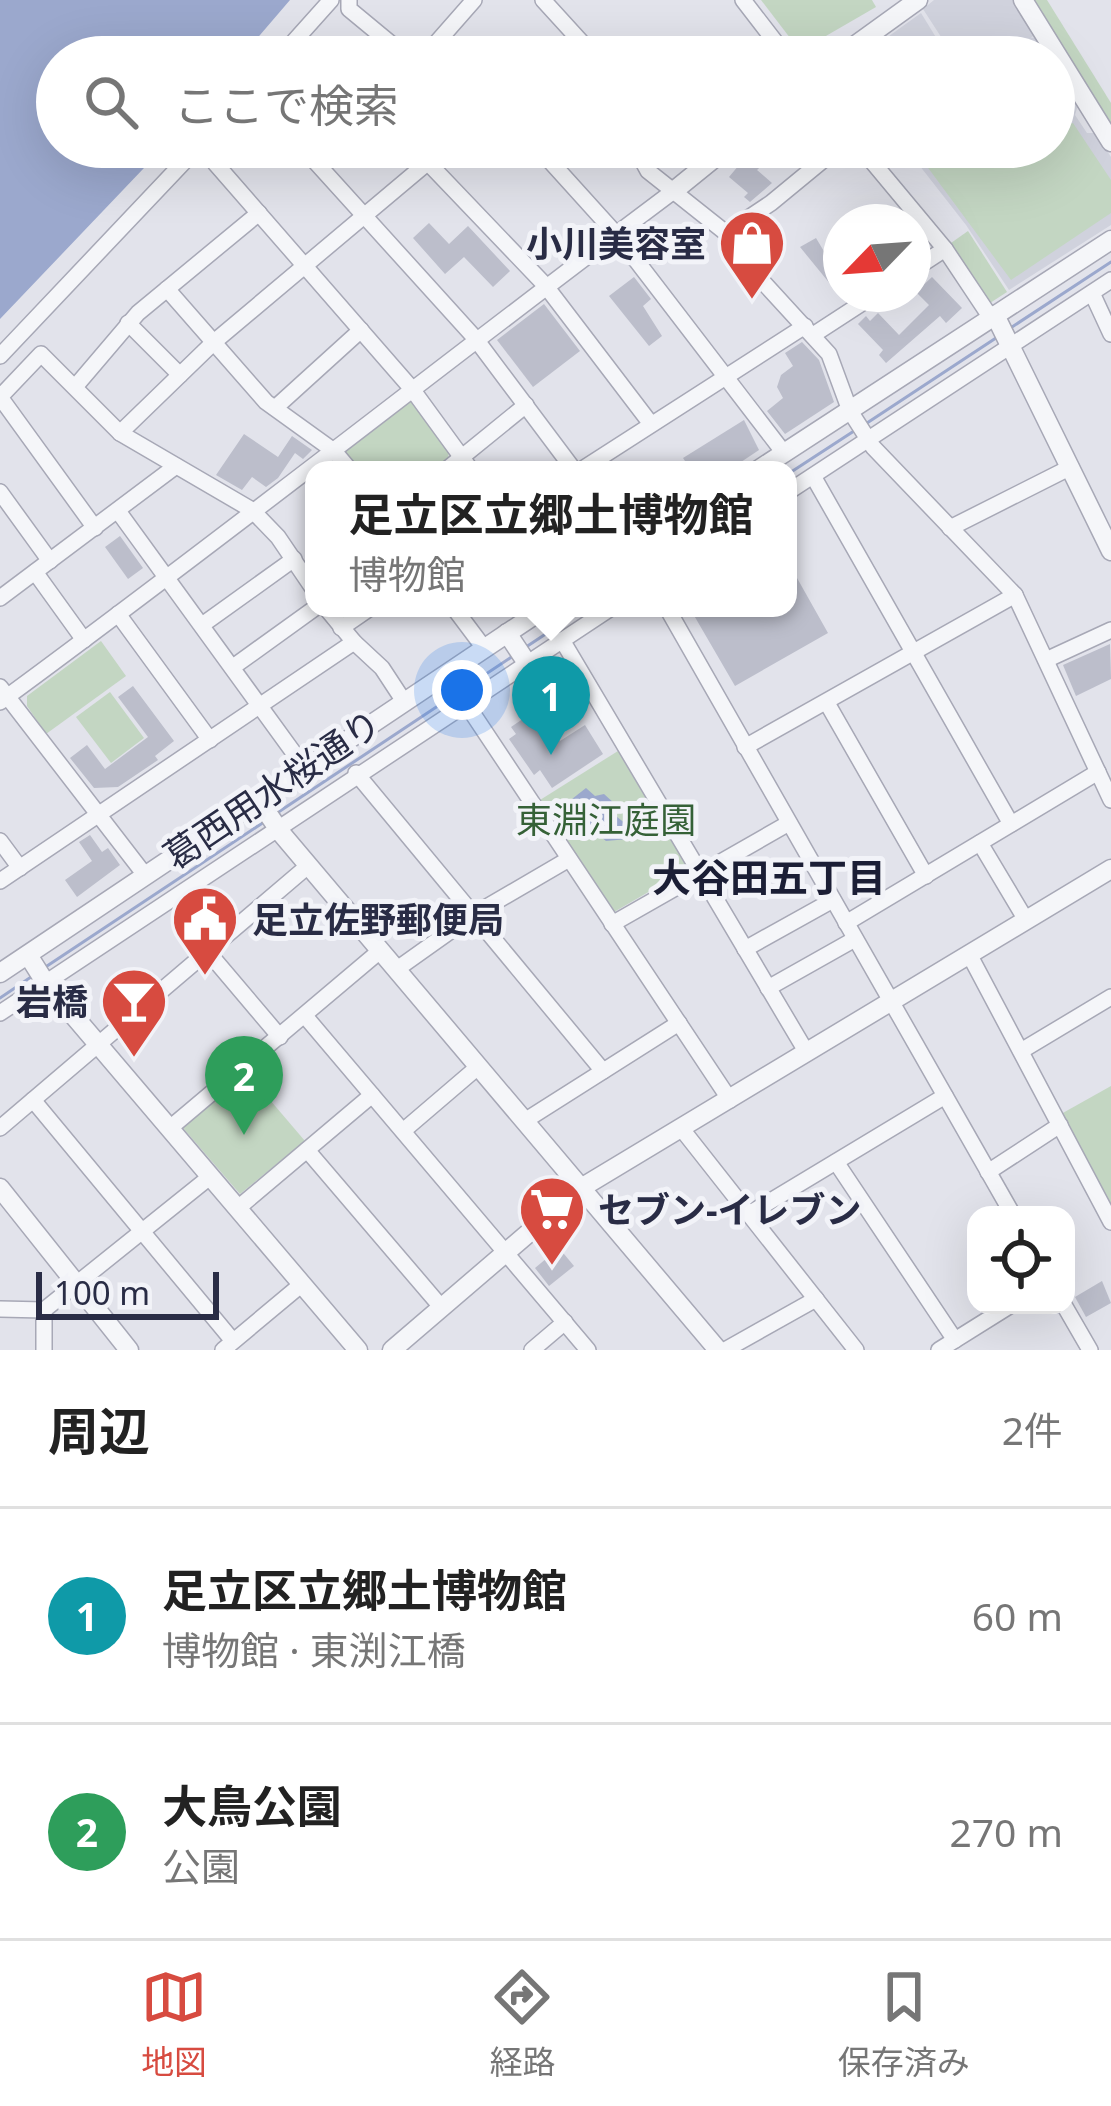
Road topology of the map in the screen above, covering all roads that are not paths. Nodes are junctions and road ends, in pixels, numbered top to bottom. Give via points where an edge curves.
1 (331, 0) edge
2 (349, 0) edge
3 (474, 0) edge
4 (543, 0) edge
5 (743, 0) edge
6 (918, 0) edge
7 (1023, 0) edge
8 (299, 36) edge
9 (381, 36) edge
10 (442, 36) edge
11 (576, 36) edge
12 (771, 36) edge
13 (868, 36) edge
14 (1045, 36) edge
15 (1075, 84) edge
16 (1111, 142) edge
17 (178, 168) edge
18 (219, 168) edge
19 (321, 168) edge
20 (422, 168) edge
21 (435, 168) edge
22 (556, 168) edge
23 (646, 168) edge
24 (702, 168) edge
25 (814, 168) edge
26 (878, 168) edge
27 (675, 190) junction
28 (259, 213) junction
29 (364, 215) junction
30 (726, 233) junction
31 (616, 234) junction
32 (1111, 241) edge
33 (945, 249) junction
34 (931, 258) edge
35 (305, 265) junction
36 (1111, 280) edge
37 (545, 285) junction
38 (167, 289) junction
39 (1091, 293) junction
40 (842, 312) edge
41 (128, 323) junction
42 (1002, 328) junction
43 (809, 330) junction
44 (362, 331) junction
45 (1111, 334) edge
46 (475, 338) junction
47 (214, 342) junction
48 (0, 356) edge
49 (180, 375) junction
50 (726, 376) junction
51 (76, 387) junction
52 (412, 389) junction
53 (526, 405) junction
54 (275, 408) junction
55 (651, 424) junction
56 (859, 426) junction
57 (120, 433) junction
58 (334, 451) junction
59 (784, 453) junction
60 (321, 461) edge
61 (342, 461) edge
62 (464, 461) edge
63 (469, 461) edge
64 (571, 461) edge
65 (592, 461) edge
66 (772, 461) edge
67 (176, 466) junction
68 (1071, 467) junction
69 (305, 474) edge
70 (812, 476) junction
71 (797, 486) edge
72 (0, 492) edge
73 (1102, 509) edge
74 (118, 511) junction
75 (256, 513) junction
76 (95, 528) junction
77 (950, 528) junction
78 (1111, 550) edge
79 (294, 560) junction
80 (50, 561) junction
81 (35, 572) junction
82 (305, 576) edge
83 (167, 579) junction
84 (2, 592) edge
85 (1015, 595) junction
86 (118, 614) junction
87 (305, 615) edge
88 (333, 617) edge
89 (357, 617) edge
90 (461, 617) edge
91 (534, 617) edge
92 (597, 617) edge
93 (672, 617) edge
94 (202, 625) junction
95 (341, 628) junction
96 (1111, 630) edge
97 (510, 638) junction
98 (84, 640) junction
99 (562, 640) junction
100 (354, 642) junction
101 (484, 648) junction
102 (914, 653) junction
103 (1046, 660) junction
104 (527, 662) junction
105 (232, 667) junction
106 (2, 695) edge
107 (404, 700) junction
108 (465, 702) junction
109 (827, 703) junction
110 (260, 706) junction
111 (210, 740) junction
112 (745, 747) junction
113 (304, 767) junction
114 (1097, 772) junction
115 (356, 773) junction
116 (1111, 800) edge
117 (98, 815) junction
118 (269, 815) junction
119 (789, 823) junction
120 (1011, 824) junction
121 (0, 841) edge
122 (980, 843) junction
123 (569, 859) junction
124 (309, 865) junction
125 (20, 868) junction
126 (1111, 869) edge
127 (700, 873) junction
128 (145, 875) junction
129 (926, 876) junction
130 (0, 881) edge
131 (833, 900) junction
132 (473, 915) junction
133 (1026, 920) junction
134 (846, 923) junction
135 (612, 924) junction
136 (855, 939) junction
137 (745, 949) junction
138 (381, 950) junction
139 (208, 952) junction
140 (969, 953) junction
141 (37, 969) junction
142 (397, 969) junction
143 (0, 973) edge
144 (768, 988) junction
145 (892, 1002) junction
146 (1109, 1003) edge
147 (0, 1012) edge
148 (305, 1016) junction
149 (679, 1023) junction
150 (280, 1036) junction
151 (98, 1044) junction
152 (1021, 1051) junction
153 (807, 1053) junction
154 (479, 1066) junction
155 (603, 1071) junction
156 (372, 1095) junction
157 (945, 1096) junction
158 (33, 1100) junction
159 (730, 1100) junction
160 (526, 1120) junction
161 (1060, 1126) junction
162 (0, 1128) edge
163 (170, 1128) junction
164 (681, 1128) junction
165 (403, 1131) junction
166 (307, 1150) junction
167 (836, 1162) junction
168 (988, 1172) junction
169 (211, 1176) junction
170 (0, 1188) edge
171 (581, 1188) junction
172 (1008, 1206) edge
173 (238, 1208) junction
174 (749, 1214) junction
175 (1111, 1222) edge
176 (142, 1231) junction
177 (506, 1252) junction
178 (77, 1284) junction
179 (302, 1284) junction
180 (816, 1299) junction
181 (442, 1308) junction
182 (0, 1309) edge
183 (44, 1310) junction
184 (997, 1314) edge
185 (1069, 1314) edge
186 (565, 1322) junction
187 (955, 1340) junction
188 (228, 1345) edge
189 (44, 1350) edge
190 (129, 1350) edge
191 (358, 1350) edge
192 (392, 1350) edge
193 (532, 1350) edge
194 (588, 1350) edge
195 (722, 1350) edge
196 (856, 1350) edge
197 (938, 1350) edge
198 (1090, 1350) edge

1 - 8 street
2 - 9 street
3 - 10 street
4 - 11 street
5 - 12 street
6 - 13 street
7 - 14 street
15 - 16 street
17 - 48 street
18 - 28 street
19 - 29 street
20 - 29 street
21 - 37 street
22 - 31 street
23 - 27 street
24 - 27 street
25 - 30 street
26 - 33 street
27 - 30 street
27 - 31 street
28 - 35 street
28 - 38 street
29 - 35 street
29 - 46 street
30 - 43 street
31 - 37 street
31 - 50 street
32 - 42 street
33 - 34 street
33 - 42 street
35 - 44 street
35 - 47 street
36 - 39 street
37 - 46 street
37 - 55 street
38 - 41 street
38 - 47 street
39 - 42 street
39 - 45 street
40 - 43 street
41 - 49 street
41 - 51 street
42 - 56 street
42 - 56 street
42 - 68 street
43 - 50 street
43 - 56 street via 832,360
44 - 52 street
44 - 54 street
46 - 52 street
46 - 53 street
47 - 49 street
47 - 54 street
49 - 57 street
50 - 55 street
50 - 59 street
51 - 57 street
51 - 76 street via 41,354 0,398
52 - 58 street
52 - 62 street
53 - 63 street
53 - 64 street
54 - 58 street
55 - 65 street
56 - 59 street
56 - 70 street
56 - 77 street
57 - 67 street
58 - 60 street
58 - 61 street
59 - 66 street
67 - 74 street
67 - 75 street
68 - 73 street
68 - 77 street
69 - 75 street
70 - 71 street
70 - 102 street
72 - 80 street
73 - 78 street
74 - 76 street
74 - 83 street
75 - 79 street
75 - 83 street
76 - 80 street
77 - 85 street
79 - 82 street
79 - 94 street
80 - 81 street
81 - 84 street
81 - 98 street
83 - 86 street
83 - 94 street
85 - 102 street
85 - 103 street
86 - 98 street
86 - 111 street
87 - 105 street
88 - 95 street
89 - 95 street
90 - 101 street
91 - 97 street, 葛西用水桜通り
92 - 99 street
93 - 112 street
94 - 105 street
95 - 100 street
96 - 103 street
97 - 101 street, 葛西用水桜通り
97 - 104 street
98 - 106 street
99 - 104 street
99 - 127 street
100 - 107 street
100 - 110 street
101 - 107 street, 葛西用水桜通り
102 - 109 street
102 - 120 street
103 - 114 street
104 - 108 street
105 - 110 street
106 - 117 street
107 - 113 street, 葛西用水桜通り
108 - 115 street
108 - 123 street
109 - 112 street
109 - 129 street
110 - 111 street
110 - 113 street
111 - 117 street
112 - 119 street
113 - 118 street, 葛西用水桜通り
114 - 116 street
114 - 120 street
115 - 118 street
115 - 132 street
117 - 125 street
117 - 128 street
118 - 124 street
118 - 128 street, 葛西用水桜通り
118 - 141 street
119 - 127 street
119 - 131 street
120 - 122 street
121 - 125 street
122 - 129 street
122 - 133 street
123 - 132 street
123 - 135 street
124 - 138 street
124 - 139 street
125 - 130 street
126 - 133 street
127 - 135 street
127 - 137 street
128 - 141 street, 葛西用水桜通り
129 - 134 street
131 - 134 street
131 - 137 street
132 - 142 street
132 - 155 street
133 - 140 street
134 - 136 street
135 - 149 street
136 - 144 street
136 - 145 street
137 - 144 street
138 - 142 street
138 - 148 street
139 - 150 street
139 - 151 street
140 - 145 street
140 - 152 street
141 - 143 street, 葛西用水桜通り
141 - 147 street
141 - 151 street
142 - 154 street
144 - 153 street
145 - 153 street
145 - 157 street
146 - 152 street
148 - 150 street
148 - 156 street
149 - 155 street
149 - 159 street
150 - 163 street
151 - 158 street
151 - 163 street
152 - 161 street
153 - 159 street
154 - 160 street
154 - 165 street
155 - 160 street
156 - 165 street
156 - 166 street
157 - 167 street
157 - 168 street
158 - 162 street
158 - 176 street
159 - 164 street
160 - 171 street
161 - 168 street
161 - 175 street
163 - 169 street
164 - 171 street
164 - 174 street
165 - 177 street
166 - 173 street
166 - 181 street
167 - 174 street
167 - 187 street
168 - 172 street
169 - 173 street
169 - 176 street
170 - 178 street
171 - 177 street
171 - 195 street
173 - 179 street
174 - 180 street
176 - 178 street
176 - 188 street
177 - 181 street
177 - 186 street
178 - 183 street
178 - 190 street
179 - 188 street
179 - 191 street
180 - 195 street
180 - 196 street
181 - 192 street
182 - 183 street
183 - 189 street
184 - 187 street
185 - 198 street
186 - 193 street
186 - 194 street
187 - 197 street

